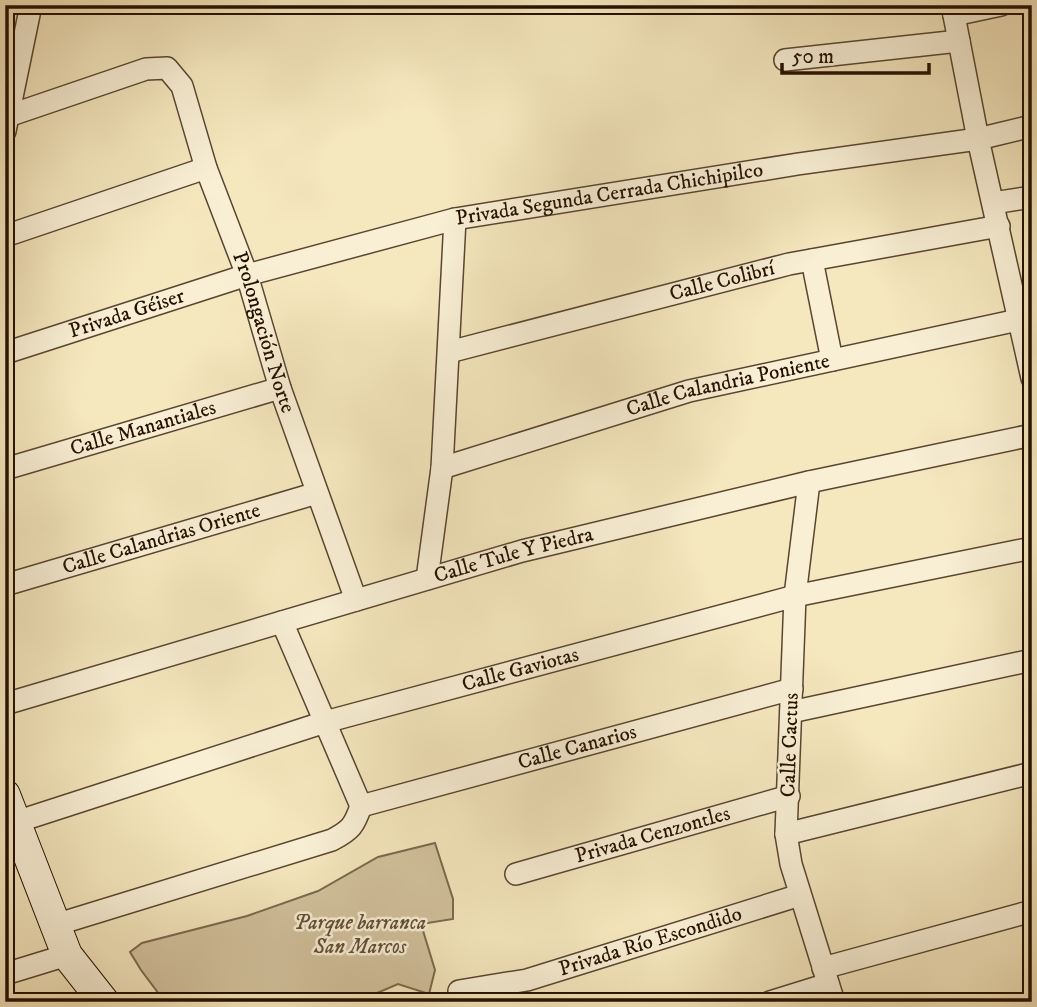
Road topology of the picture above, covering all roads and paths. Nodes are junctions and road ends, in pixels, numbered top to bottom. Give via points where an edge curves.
1 (31, 5) edge
2 (1001, 5) edge
3 (953, 10) edge
4 (959, 41) junction
5 (785, 60) dead end
6 (8, 109) edge
7 (1032, 126) edge
8 (978, 139) junction
9 (206, 168) junction
10 (1032, 197) edge
11 (993, 203) junction
12 (455, 219) junction
13 (999, 226) junction
14 (5, 236) edge
15 (812, 260) junction
16 (247, 275) junction
17 (1025, 318) edge
18 (449, 352) junction
19 (5, 353) edge
20 (832, 360) junction
21 (1032, 378) edge
22 (280, 388) junction
23 (1032, 435) edge
24 (442, 468) junction
25 (5, 470) edge
26 (809, 482) junction
27 (317, 493) junction
28 (1032, 548) edge
29 (427, 579) junction
30 (5, 585) edge
31 (795, 596) junction
32 (356, 600) junction
33 (282, 622) junction
34 (1032, 660) edge
35 (792, 690) junction
36 (5, 705) edge
37 (791, 712) junction
38 (325, 722) junction
39 (1032, 773) edge
40 (5, 795) edge
41 (789, 796) junction
42 (361, 806) junction
43 (786, 834) junction
44 (15, 840) edge
45 (516, 874) dead end
46 (800, 895) junction
47 (1032, 911) edge
48 (55, 925) junction
49 (67, 955) junction
50 (5, 974) edge
51 (828, 984) edge
52 (459, 991) dead end
53 (104, 1002) edge
54 (771, 1002) edge

1 - 6 street
2 - 3 street
3 - 4 street
4 - 5 street
4 - 8 street
6 - 9 street, Prolongación Norte via 146,69 167,68 182,86
7 - 8 street, Privada Segunda Cerrada Chichipilco
8 - 11 street
8 - 12 street, Privada Segunda Cerrada Chichipilco
9 - 14 street
9 - 16 street, Prolongación Norte
10 - 11 street
11 - 13 street
12 - 16 street, Privada Segunda Cerrada Chichipilco
12 - 18 street
13 - 15 street, Calle Colibrí
13 - 17 street
15 - 18 street, Calle Colibrí
15 - 20 street
16 - 19 street, Privada Géiser
16 - 22 street, Prolongación Norte
17 - 20 street, Calle Calandria Poniente
17 - 21 street
18 - 24 street
20 - 24 street, Calle Calandria Poniente via 689,391
22 - 25 street, Calle Manantiales
22 - 27 street, Prolongación Norte
23 - 26 street, Calle Tule Y Piedra
24 - 29 street
26 - 29 street, Calle Tule Y Piedra via 522,551
26 - 31 street, Calle Cactus
27 - 30 street, Calle Calandrias Oriente
27 - 32 street, Prolongación Norte
28 - 31 street, Calle Gaviotas
29 - 32 street, Calle Tule Y Piedra
31 - 35 street, Calle Cactus
31 - 38 street, Calle Gaviotas
32 - 33 street, Calle Tule Y Piedra
33 - 36 street, Calle Tule Y Piedra
33 - 38 street
34 - 37 street
35 - 37 street, Calle Cactus
35 - 42 street, Calle Canarios
37 - 41 street, Calle Cactus
38 - 42 street
38 - 44 street, Calle Gaviotas
39 - 43 street
40 - 44 street
41 - 43 street, Calle Cactus
41 - 45 street, Privada Cenzontles
42 - 48 street via 355,823 332,840
43 - 46 street, Calle Cactus
44 - 48 street
46 - 51 street, Calle Cactus
46 - 52 street, Privada Río Escondido via 527,980
47 - 51 street
48 - 49 street
49 - 50 street
49 - 53 street
51 - 54 street

